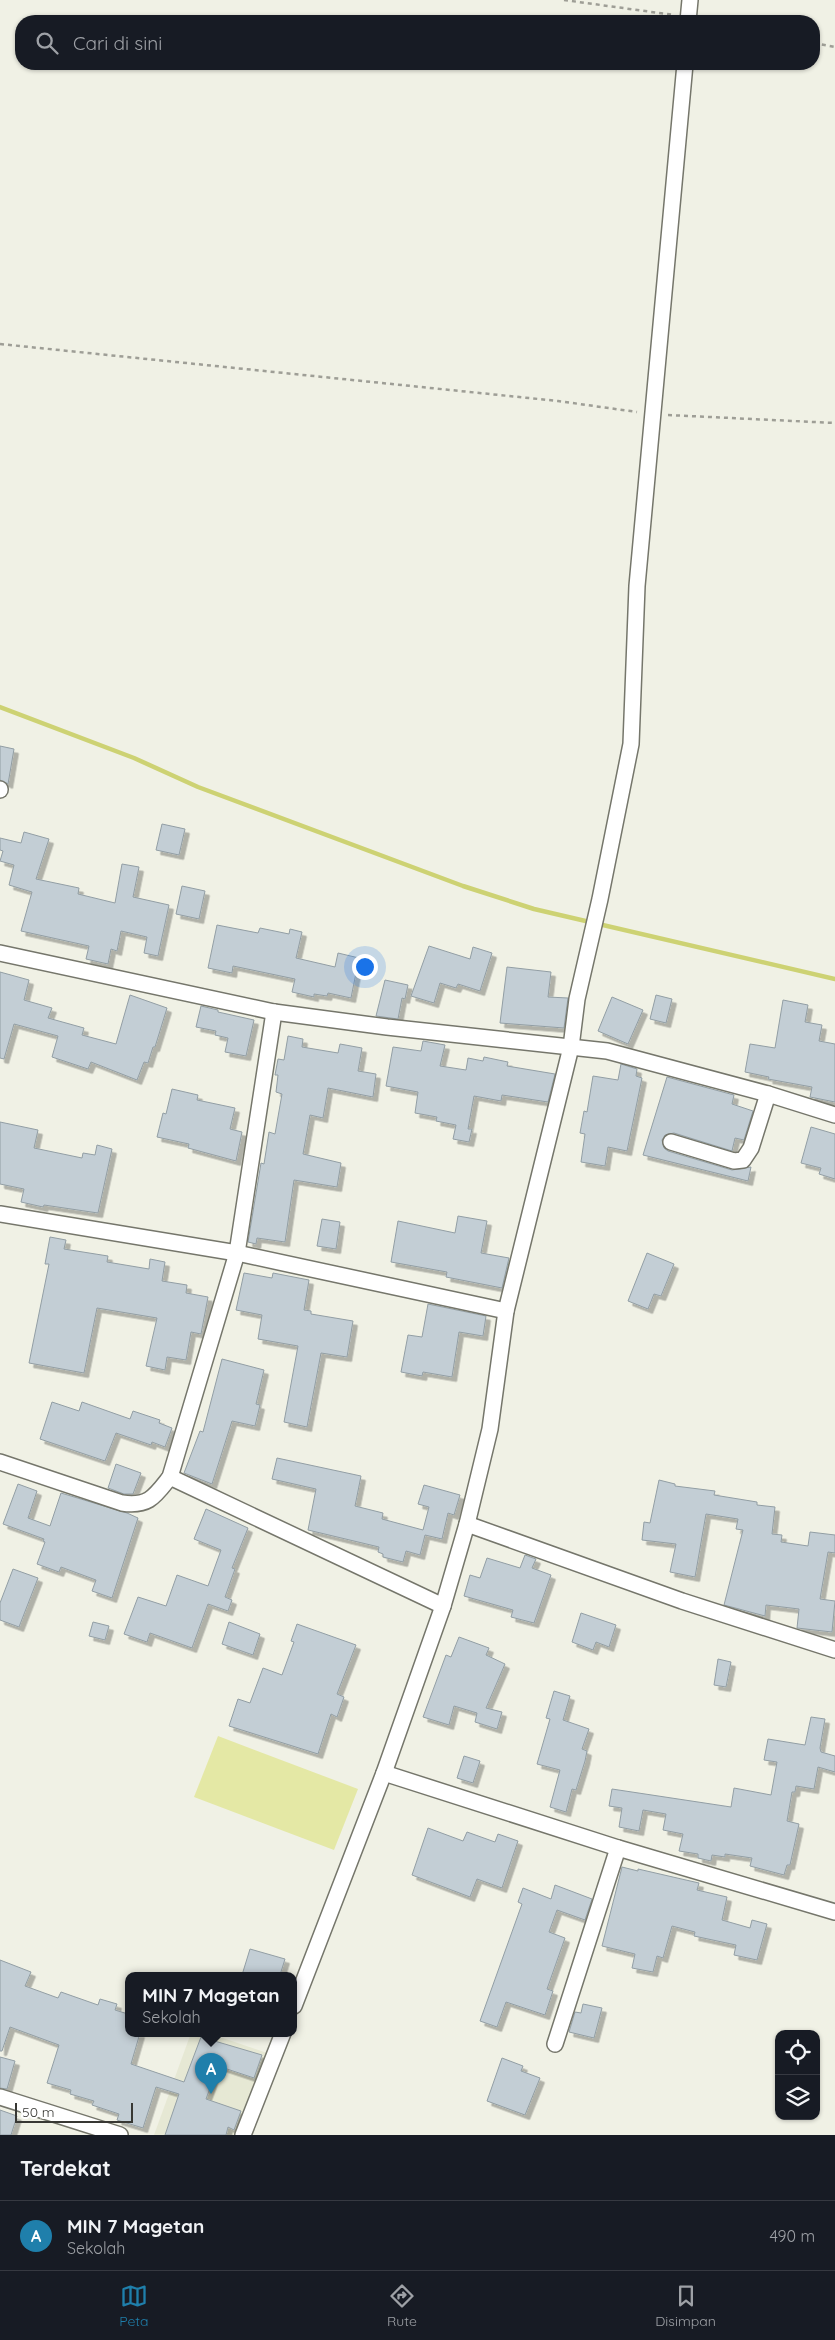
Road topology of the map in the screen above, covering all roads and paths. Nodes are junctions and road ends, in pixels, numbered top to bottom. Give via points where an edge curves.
1 (564, 0) edge
2 (690, 0) edge
3 (663, 15) edge
4 (689, 15) edge
5 (820, 44) edge
6 (835, 47) edge
7 (684, 70) edge
8 (0, 344) edge
9 (654, 415) junction
10 (835, 423) edge
11 (0, 953) edge
12 (274, 1012) junction
13 (571, 1047) junction
14 (768, 1094) junction
15 (835, 1115) edge
16 (671, 1142) dead end
17 (0, 1214) edge
18 (236, 1253) junction
19 (506, 1312) junction
20 (0, 1462) edge
21 (170, 1476) junction
22 (467, 1524) junction
23 (443, 1606) junction
24 (835, 1650) edge
25 (384, 1772) junction
26 (618, 1848) junction
27 (835, 1912) edge
28 (297, 1998) edge
29 (281, 2037) edge
30 (555, 2044) dead end
31 (0, 2097) edge
32 (120, 2135) edge
33 (244, 2135) edge

1 - 3 path
2 - 4 street
5 - 6 path
7 - 9 street
8 - 9 path via 558,401
9 - 10 path
9 - 13 street via 637,586 631,744 577,999
11 - 12 street
12 - 13 street
12 - 18 street
13 - 14 street via 607,1052
13 - 19 street
14 - 15 street
14 - 16 street via 751,1148 743,1160 734,1162
17 - 18 street
18 - 19 street
18 - 21 street
19 - 22 street via 490,1429
20 - 21 street via 122,1504 134,1505 152,1498
21 - 23 street
22 - 23 street
22 - 24 street via 682,1601
23 - 25 street
25 - 26 street
25 - 28 street
26 - 27 street
26 - 30 street
29 - 33 street
31 - 32 street

